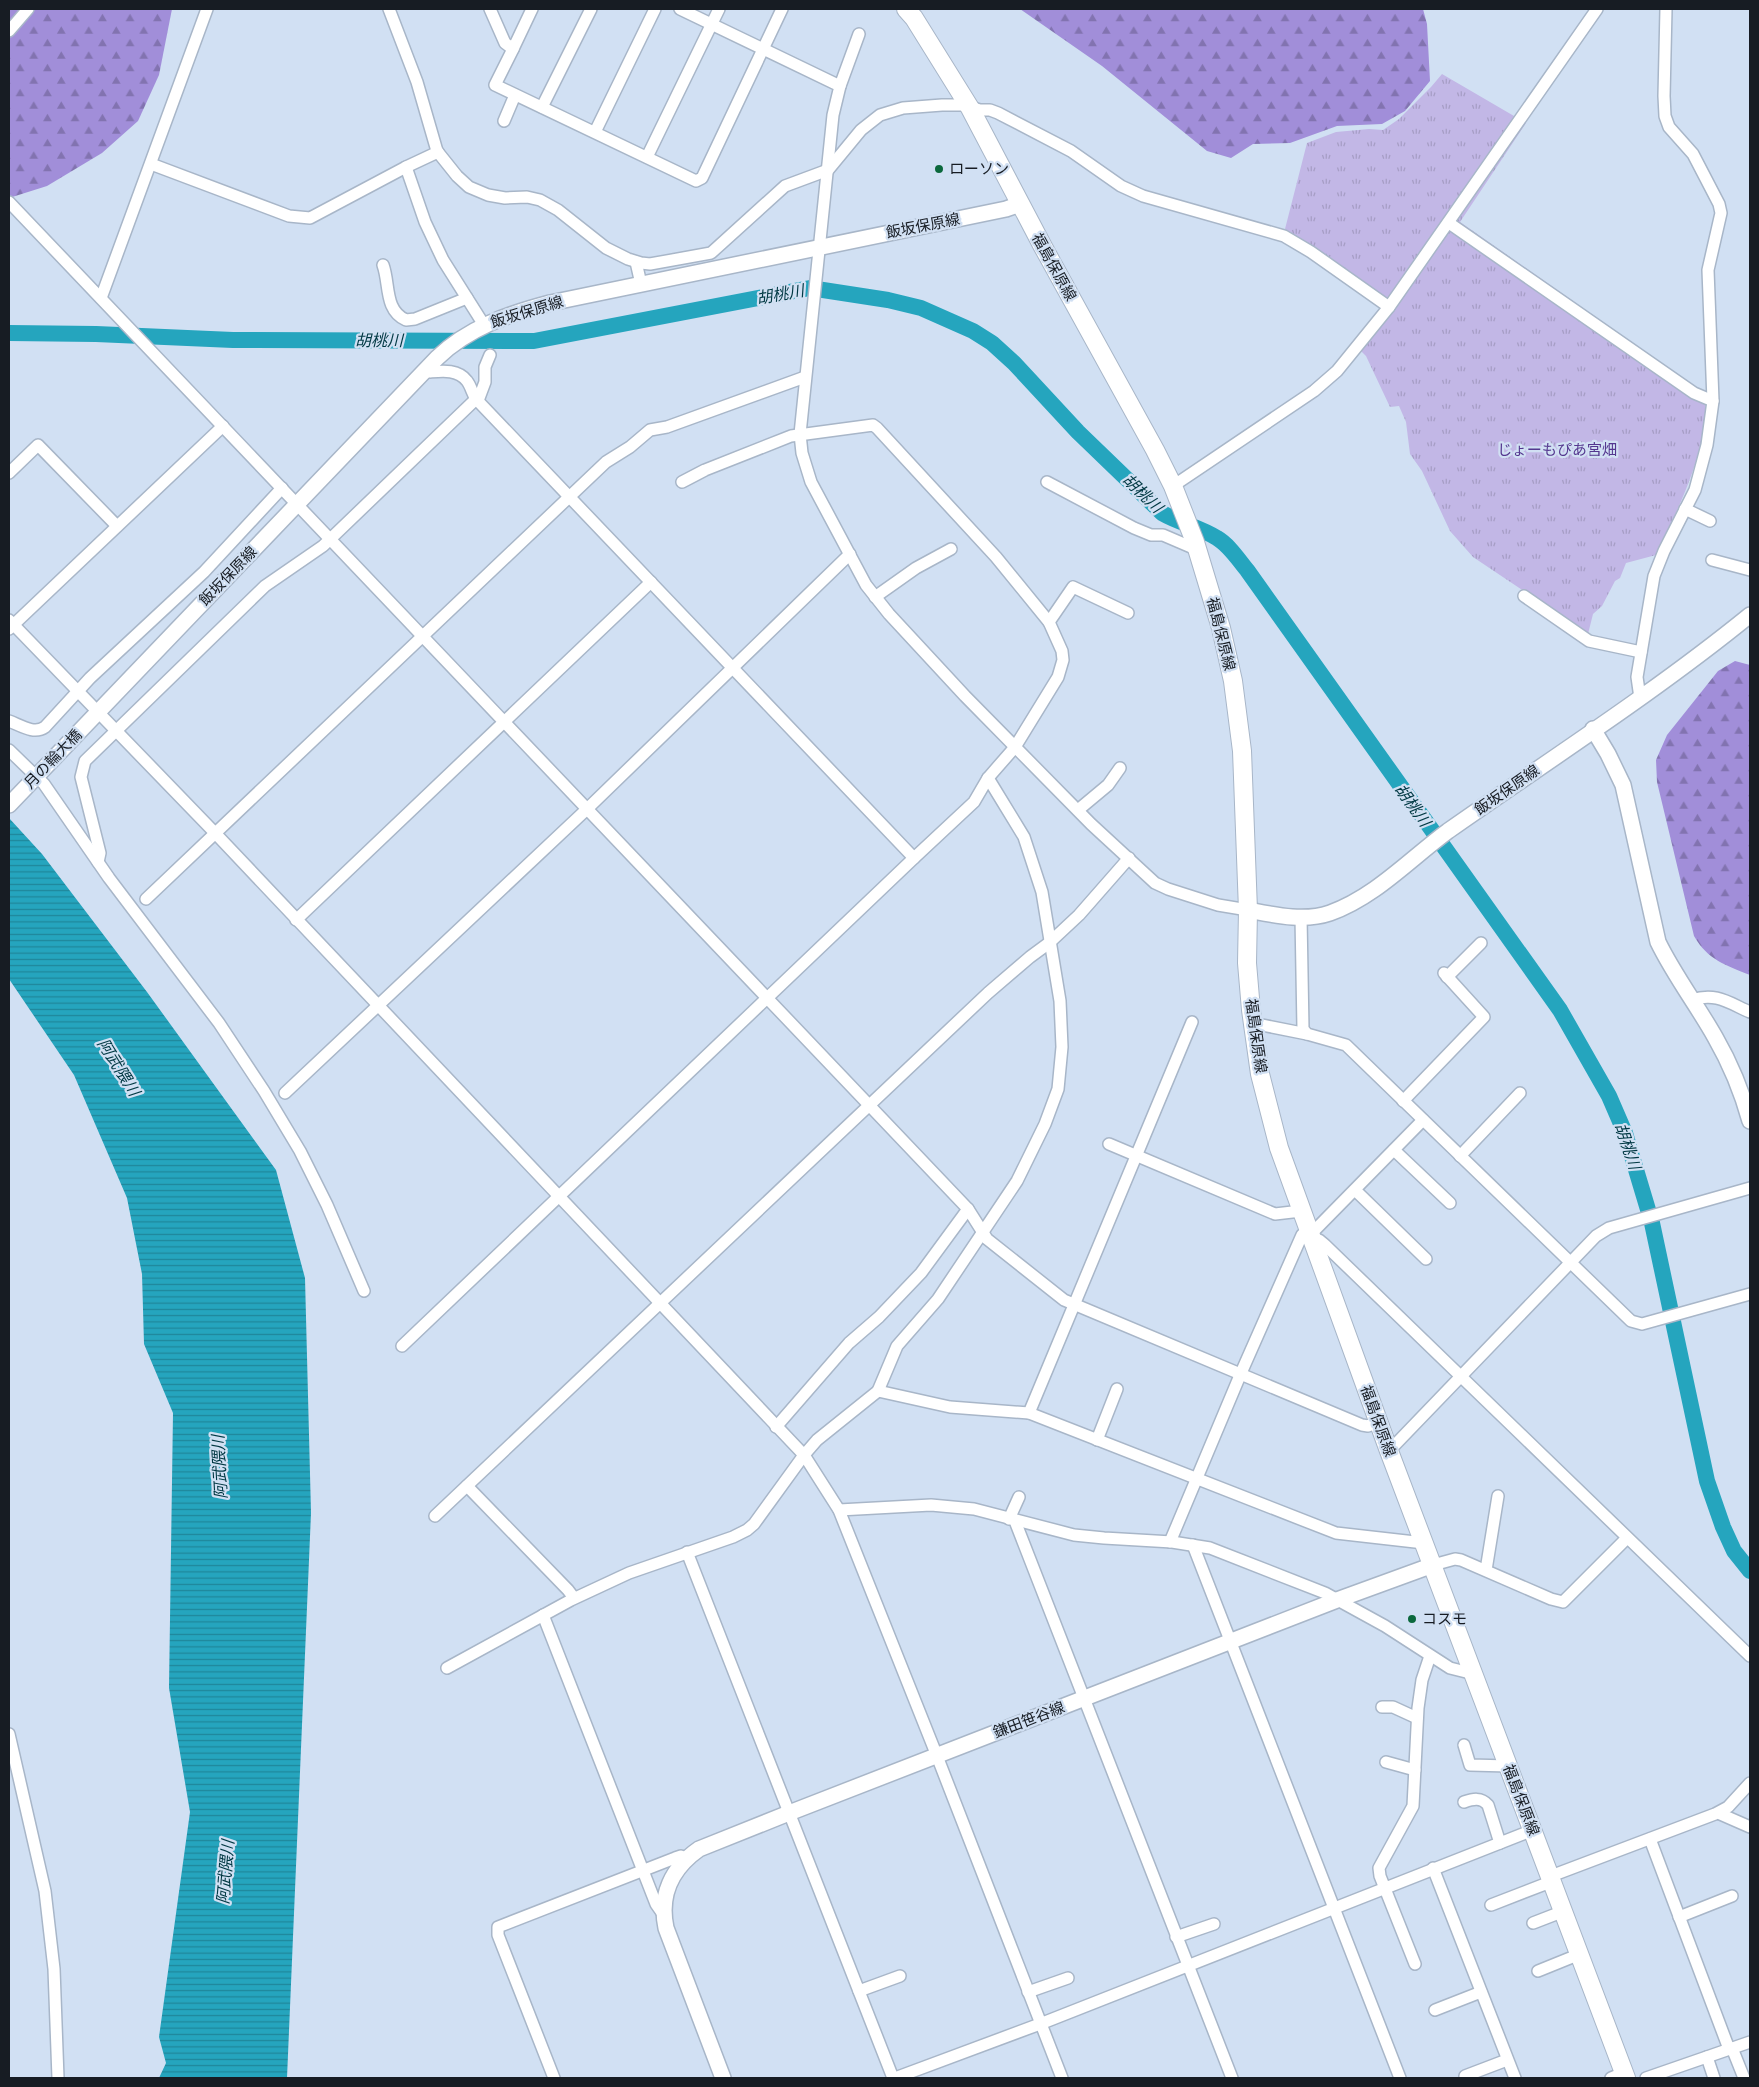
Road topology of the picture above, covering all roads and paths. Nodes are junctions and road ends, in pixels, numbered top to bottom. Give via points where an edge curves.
1 (28, 9) edge
2 (207, 9) edge
3 (389, 9) edge
4 (490, 9) edge
5 (532, 9) edge
6 (591, 9) edge
7 (655, 9) edge
8 (680, 9) edge
9 (719, 9) edge
10 (782, 9) edge
11 (906, 9) edge
12 (1597, 9) edge
13 (1666, 9) edge
14 (712, 24) junction
15 (9, 31) edge
16 (858, 34) dead end
17 (513, 49) junction
18 (763, 49) junction
19 (840, 86) junction
20 (515, 95) junction
21 (542, 107) junction
22 (970, 108) junction
23 (504, 121) dead end
24 (595, 132) junction
25 (438, 152) junction
26 (647, 158) junction
27 (151, 164) junction
28 (406, 167) junction
29 (828, 170) junction
30 (9, 202) edge
31 (1020, 204) junction
32 (1449, 223) junction
33 (819, 246) junction
34 (636, 262) junction
35 (383, 265) dead end
36 (641, 284) junction
37 (101, 298) junction
38 (467, 298) junction
39 (1389, 308) junction
40 (483, 325) junction
41 (490, 355) dead end
42 (426, 370) junction
43 (805, 377) junction
44 (476, 399) junction
45 (1712, 401) junction
46 (223, 426) junction
47 (800, 434) junction
48 (9, 473) edge
49 (682, 482) dead end
50 (1047, 482) dead end
51 (1173, 486) junction
52 (282, 488) junction
53 (570, 497) junction
54 (297, 504) junction
55 (1685, 509) junction
56 (1710, 520) dead end
57 (117, 526) junction
58 (330, 539) junction
59 (1196, 546) junction
60 (951, 548) dead end
61 (850, 554) junction
62 (1712, 560) dead end
63 (1750, 570) edge
64 (651, 582) junction
65 (1524, 596) dead end
66 (875, 597) junction
67 (1128, 613) dead end
68 (1750, 615) edge
69 (1049, 622) junction
70 (10, 624) edge
71 (422, 637) junction
72 (1641, 652) junction
73 (733, 669) junction
74 (78, 693) junction
75 (1640, 698) junction
76 (98, 714) junction
77 (9, 721) edge
78 (504, 722) junction
79 (1593, 729) junction
80 (114, 731) junction
81 (1016, 747) junction
82 (9, 750) edge
83 (1120, 768) dead end
84 (38, 775) junction
85 (988, 778) junction
86 (9, 805) edge
87 (587, 809) junction
88 (1078, 810) junction
89 (216, 834) junction
90 (914, 858) junction
91 (1128, 858) junction
92 (98, 862) junction
93 (146, 900) dead end
94 (1248, 910) junction
95 (1301, 917) junction
96 (296, 920) junction
97 (1049, 943) junction
98 (1481, 943) dead end
99 (768, 999) junction
100 (1692, 1000) junction
101 (378, 1007) junction
102 (1750, 1012) edge
103 (1192, 1022) dead end
104 (1252, 1023) junction
105 (1307, 1034) junction
106 (285, 1093) dead end
107 (1520, 1093) dead end
108 (1403, 1101) junction
109 (869, 1105) junction
110 (1423, 1120) junction
111 (1750, 1121) edge
112 (1109, 1144) dead end
113 (1394, 1150) junction
114 (1136, 1155) junction
115 (1460, 1156) junction
116 (1750, 1188) edge
117 (1355, 1190) junction
118 (560, 1198) junction
119 (1450, 1203) dead end
120 (968, 1209) junction
121 (1301, 1211) junction
122 (982, 1233) junction
123 (1310, 1234) junction
124 (1426, 1259) dead end
125 (1571, 1262) junction
126 (364, 1291) dead end
127 (1750, 1294) edge
128 (660, 1303) junction
129 (1074, 1305) junction
130 (402, 1346) dead end
131 (1241, 1373) junction
132 (1461, 1377) junction
133 (1117, 1389) dead end
134 (878, 1391) junction
135 (1029, 1413) junction
136 (1379, 1422) junction
137 (776, 1427) junction
138 (1097, 1440) junction
139 (1389, 1451) junction
140 (804, 1455) junction
141 (1197, 1479) junction
142 (467, 1486) junction
143 (1498, 1496) dead end
144 (1019, 1497) dead end
145 (840, 1510) junction
146 (435, 1516) dead end
147 (1012, 1520) junction
148 (1627, 1538) junction
149 (1170, 1542) junction
150 (1424, 1543) junction
151 (1193, 1545) junction
152 (687, 1552) junction
153 (1432, 1565) junction
154 (1486, 1570) junction
155 (574, 1598) junction
156 (1337, 1600) junction
157 (543, 1615) junction
158 (1230, 1641) junction
159 (1430, 1656) junction
160 (1750, 1656) edge
161 (447, 1668) dead end
162 (1472, 1671) junction
163 (1084, 1698) junction
164 (1382, 1707) dead end
165 (1417, 1718) junction
166 (9, 1734) edge
167 (1464, 1745) dead end
168 (937, 1756) junction
169 (1386, 1762) dead end
170 (1509, 1766) junction
171 (1415, 1770) junction
172 (1750, 1783) edge
173 (1464, 1802) dead end
174 (789, 1813) junction
175 (1718, 1813) junction
176 (1750, 1827) edge
177 (1533, 1830) junction
178 (1650, 1839) junction
179 (1500, 1842) junction
180 (686, 1858) junction
181 (1433, 1868) junction
182 (642, 1870) junction
183 (1552, 1878) junction
184 (1385, 1887) junction
185 (1732, 1896) dead end
186 (1491, 1905) dead end
187 (1334, 1907) junction
188 (1564, 1910) junction
189 (663, 1914) junction
190 (1679, 1917) junction
191 (1533, 1923) dead end
192 (1214, 1924) dead end
193 (1176, 1937) junction
194 (1580, 1954) junction
195 (1415, 1964) dead end
196 (1187, 1965) junction
197 (1538, 1971) dead end
198 (900, 1976) dead end
199 (1068, 1978) dead end
200 (859, 1992) junction
201 (1028, 1992) junction
202 (1481, 1992) junction
203 (1435, 2010) dead end
204 (1040, 2024) junction
205 (1750, 2042) edge
206 (1731, 2049) junction
207 (1707, 2057) junction
208 (1507, 2060) junction
209 (1465, 2076) dead end
210 (1620, 2077) edge
211 (58, 2078) edge
212 (554, 2078) edge
213 (723, 2078) edge
214 (894, 2078) edge
215 (1062, 2078) edge
216 (1232, 2078) edge
217 (1400, 2078) edge
218 (1515, 2078) edge
219 (1646, 2078) edge
220 (1714, 2078) edge
221 (1744, 2078) edge

1 - 15 street
2 - 27 street
3 - 25 street via 417,82
4 - 17 street via 505,43
5 - 17 street
6 - 21 street
7 - 24 street
8 - 14 street
9 - 14 street
10 - 18 street
11 - 22 main road, 福島保原線
12 - 32 street
13 - 45 street via 1665,116 1669,126 1693,154 1721,213 1708,270
14 - 18 street
14 - 26 street
16 - 19 street
17 - 20 street via 495,85
18 - 19 street
18 - 26 street via 702,178 696,181
19 - 29 street via 833,115
20 - 21 street
20 - 23 street
21 - 24 street
22 - 29 street via 957,105 912,107 880,115 861,130
22 - 31 main road, 福島保原線
22 - 39 street via 990,110 1071,151 1133,192 1284,236
24 - 26 street
25 - 28 street
25 - 34 street via 469,187 488,195 540,200 606,248
27 - 28 street via 301,219 318,215
27 - 37 street
28 - 38 street via 425,222
29 - 33 street
29 - 34 street via 785,186 711,253 650,264
30 - 37 street
31 - 33 main road, 飯坂保原線
31 - 51 main road, 福島保原線
32 - 39 street
32 - 45 street via 1694,393
33 - 36 main road, 飯坂保原線
33 - 43 street
34 - 36 street
35 - 38 street via 390,303 406,320
36 - 40 main road, 飯坂保原線 via 519,311
37 - 46 street
38 - 40 street
39 - 51 street via 1325,382
40 - 42 main road, 飯坂保原線 via 446,350
41 - 44 street via 485,367 485,382
42 - 44 street via 444,370 460,376 468,382
42 - 54 main road, 飯坂保原線
43 - 47 street
43 - 53 street via 650,430 606,462
44 - 53 street
44 - 58 street
45 - 55 street via 1704,460
46 - 52 street
46 - 57 street
47 - 49 street
47 - 61 street via 812,482
47 - 69 street via 877,428 991,551
48 - 57 street via 38,445
50 - 59 street via 1134,528
51 - 59 main road, 福島保原線
52 - 54 street
52 - 74 street via 204,572 90,678
53 - 64 street
53 - 71 street
54 - 58 street
54 - 76 main road, 飯坂保原線
55 - 56 street
55 - 72 street via 1654,576
57 - 70 street
58 - 71 street
58 - 80 street via 265,586
59 - 94 main road, 福島保原線 via 1222,628 1233,682 1242,751
60 - 66 street
61 - 66 street
61 - 73 street
62 - 63 street
64 - 73 street
64 - 78 street
65 - 72 street via 1589,640
66 - 81 street
67 - 69 street via 1073,587
68 - 75 main road, 飯坂保原線
69 - 81 street via 1062,651 1061,668
70 - 74 street
71 - 78 street
71 - 89 street
72 - 75 street via 1637,677
73 - 87 street
73 - 90 street
74 - 76 street
74 - 77 street via 40,731
75 - 79 main road, 飯坂保原線
76 - 80 street
76 - 84 main road, 月の輪大橋
78 - 87 street
78 - 96 street
79 - 95 main road, 飯坂保原線 via 1351,904 1329,914
79 - 100 main road via 1623,785 1658,942
80 - 89 street
80 - 92 street via 85,761 80,773 100,853
81 - 85 street
81 - 88 street
82 - 84 street
83 - 88 street via 1108,785
84 - 86 main road, 月の輪大橋
84 - 92 street
85 - 90 street via 963,814
85 - 97 street via 1024,837 1042,892
87 - 99 street
87 - 101 street
88 - 91 street
89 - 93 street
89 - 96 street
90 - 99 street
91 - 94 street via 1155,883 1168,889 1218,905
91 - 97 street via 1089,905
92 - 126 street via 219,1023 264,1091 300,1151
94 - 95 main road, 飯坂保原線
94 - 104 main road, 福島保原線
95 - 105 street via 1303,1029
96 - 101 street
97 - 109 street via 988,993
97 - 122 street via 1060,1001 1062,1047 1058,1089 1017,1181
98 - 108 street via 1446,975 1484,1017
99 - 109 street
99 - 118 street
100 - 102 street via 1713,996
100 - 111 main road via 1723,1053
101 - 106 street
101 - 118 street
103 - 114 street
104 - 105 street
104 - 121 main road, 福島保原線 via 1260,1074 1279,1148
105 - 108 street via 1346,1045
107 - 115 street
108 - 110 street
109 - 120 street
109 - 128 street
110 - 113 street
110 - 115 street
112 - 114 street
113 - 117 street
113 - 119 street
114 - 121 street via 1275,1214
114 - 129 street
115 - 125 street
116 - 125 street via 1609,1228 1596,1236
117 - 123 street
117 - 124 street
118 - 128 street
118 - 130 street
120 - 122 street
120 - 137 street via 921,1273 849,1343
121 - 123 main road, 福島保原線
122 - 129 street via 1051,1291
122 - 134 street via 938,1300 897,1346
123 - 131 street via 1302,1234
123 - 132 street
123 - 136 main road, 福島保原線
125 - 127 street via 1637,1324
125 - 132 street
128 - 137 street
128 - 142 street
129 - 131 street
129 - 135 street
131 - 136 street via 1362,1425
131 - 141 street
132 - 139 street
132 - 148 street
133 - 138 street
134 - 135 street via 950,1407
134 - 140 street via 824,1434
135 - 138 street
136 - 139 main road, 福島保原線
137 - 140 street
138 - 141 street
139 - 150 main road, 福島保原線
140 - 145 street
140 - 152 street via 747,1530
141 - 149 street
141 - 150 street via 1336,1533
142 - 146 street
142 - 155 street
143 - 154 street
144 - 147 street
145 - 147 street via 931,1505 974,1509
145 - 168 street
147 - 149 street via 1074,1535
147 - 163 street
148 - 154 street via 1563,1602
148 - 160 street
149 - 151 street
150 - 153 main road, 福島保原線
151 - 156 street via 1230,1554
151 - 158 street
152 - 155 street
152 - 174 street
153 - 154 street via 1455,1559
153 - 156 main road, 鎌田笹谷線
153 - 162 main road, 福島保原線
155 - 157 street
156 - 158 main road, 鎌田笹谷線
156 - 159 street
157 - 161 street
157 - 182 street
158 - 163 main road, 鎌田笹谷線
158 - 187 street
159 - 162 street via 1450,1668
159 - 165 street via 1422,1680
162 - 170 main road, 福島保原線
163 - 168 main road, 鎌田笹谷線
163 - 193 street
164 - 165 street via 1393,1707
165 - 171 street
166 - 211 street via 45,1891 54,1969
167 - 170 street via 1470,1765
168 - 174 main road, 鎌田笹谷線
168 - 201 street
169 - 171 street
170 - 177 main road, 福島保原線
171 - 184 street via 1411,1811 1380,1866
172 - 175 street
173 - 179 street via 1477,1799 1488,1805
174 - 180 main road, 鎌田笹谷線
174 - 200 street
175 - 176 street
175 - 178 street
177 - 179 street
177 - 183 main road, 福島保原線
178 - 183 street
178 - 190 street
179 - 181 street
180 - 182 street via 681,1856
180 - 189 main road, 鎌田笹谷線 via 670,1881
181 - 184 street
181 - 202 street
182 - 189 street
182 - 212 street via 498,1927 498,1935
183 - 186 street
183 - 188 main road, 福島保原線
184 - 187 street
184 - 195 street
185 - 190 street
187 - 196 street
187 - 217 street
188 - 191 street
188 - 194 main road, 福島保原線
189 - 213 main road
190 - 206 street
192 - 193 street
193 - 196 street
194 - 197 street
194 - 210 main road, 福島保原線
196 - 204 street
196 - 216 street
198 - 200 street
199 - 201 street
200 - 214 street
201 - 204 street
202 - 203 street
202 - 208 street
204 - 214 street
204 - 215 street
205 - 206 street
206 - 207 street
206 - 221 street
207 - 219 street
207 - 220 street
208 - 209 street
208 - 218 street

